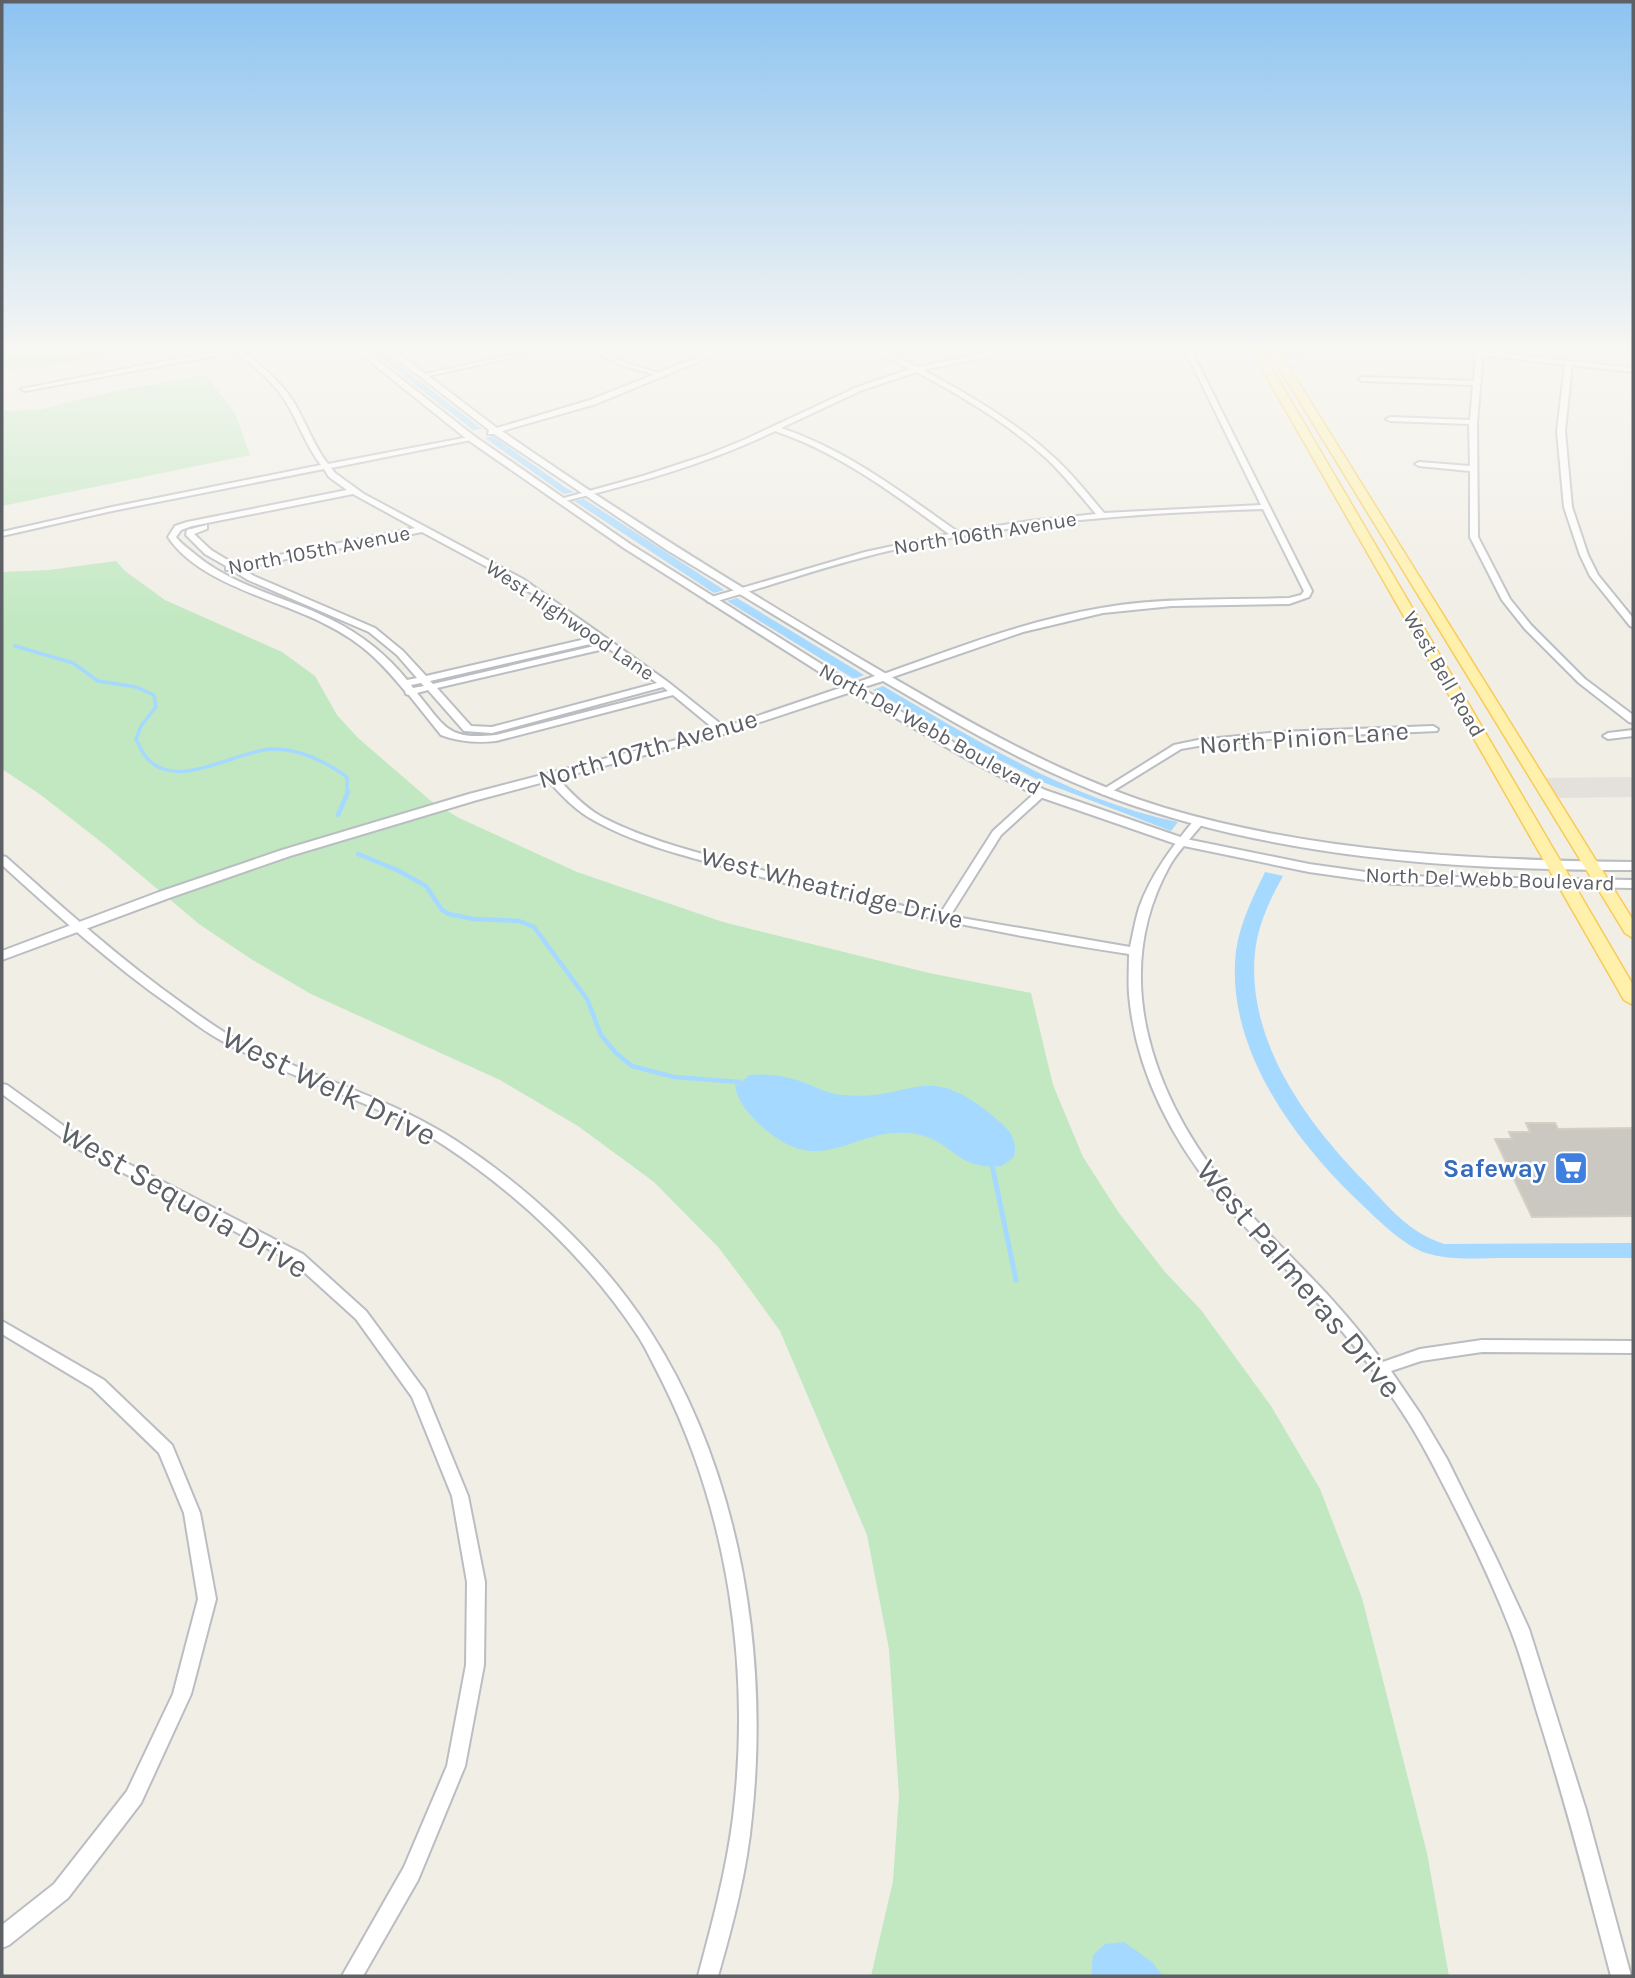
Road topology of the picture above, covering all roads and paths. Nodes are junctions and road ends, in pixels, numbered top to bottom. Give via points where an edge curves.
1 (310, 440) edge
2 (459, 440) edge
3 (474, 440) edge
4 (510, 440) edge
5 (744, 440) edge
6 (806, 440) edge
7 (1029, 440) edge
8 (1233, 440) edge
9 (1308, 440) edge
10 (1329, 440) edge
11 (1473, 440) edge
12 (1561, 440) edge
13 (1419, 464) dead end
14 (324, 467) junction
15 (1473, 469) junction
16 (357, 493) junction
17 (587, 494) junction
18 (561, 500) junction
19 (1266, 507) junction
20 (1101, 514) junction
21 (413, 523) junction
22 (423, 529) junction
23 (2, 534) edge
24 (956, 534) junction
25 (223, 562) junction
26 (233, 568) junction
27 (210, 569) junction
28 (741, 591) junction
29 (711, 600) junction
30 (1633, 624) edge
31 (600, 638) junction
32 (610, 645) junction
33 (884, 677) junction
34 (426, 684) junction
35 (665, 684) junction
36 (406, 688) junction
37 (852, 688) junction
38 (675, 692) junction
39 (1633, 720) edge
40 (1433, 729) dead end
41 (723, 731) junction
42 (1633, 733) edge
43 (1608, 736) dead end
44 (551, 776) junction
45 (1104, 792) junction
46 (1041, 793) junction
47 (1199, 821) junction
48 (1182, 842) junction
49 (1298, 843) junction
50 (2, 859) edge
51 (1471, 863) junction
52 (1553, 863) junction
53 (1591, 866) junction
54 (1633, 866) edge
55 (1302, 867) junction
56 (1370, 877) junction
57 (1566, 883) junction
58 (1604, 884) junction
59 (1633, 884) edge
60 (943, 918) junction
61 (77, 927) junction
62 (1633, 933) edge
63 (1134, 951) junction
64 (2, 957) edge
65 (1633, 1000) edge
66 (2, 1088) edge
67 (2, 1327) edge
68 (1633, 1347) edge
69 (1380, 1369) junction
70 (2, 1938) edge
71 (352, 1976) edge
72 (708, 1976) edge
73 (1621, 1976) edge

1 - 14 street, West Highwood Lane
2 - 14 street
3 - 18 street, North Del Webb Boulevard
4 - 17 street, North Del Webb Boulevard
5 - 17 street via 685,465
6 - 24 street via 842,458
7 - 20 street
8 - 19 street
9 - 52 main road, West Bell Road
10 - 53 main road, West Bell Road
11 - 15 street
12 - 30 street via 1568,507 1584,555 1594,576
13 - 15 street
14 - 16 street, West Highwood Lane
14 - 23 street via 16,535
15 - 39 street via 1474,537 1506,600 1582,681
16 - 21 street, West Highwood Lane
16 - 25 street via 190,532
16 - 27 street via 178,528 172,537 176,543
17 - 18 street
17 - 28 street, North Del Webb Boulevard
18 - 29 street, North Del Webb Boulevard
19 - 20 street, North 106th Avenue
19 - 33 street, North 107th Avenue via 1308,591 1305,597 1175,602 1102,611 1015,631
20 - 24 street, North 106th Avenue
21 - 22 street, West Highwood Lane
21 - 25 street, North 105th Avenue
22 - 26 street, North 105th Avenue
22 - 31 street, West Highwood Lane via 520,581
24 - 28 street, North 106th Avenue via 872,552
25 - 26 street
25 - 27 street, North 105th Avenue
26 - 27 street, North 105th Avenue
26 - 34 street via 372,630 400,653
27 - 36 street via 351,634 378,654
28 - 29 street, North 106th Avenue
28 - 33 street, North Del Webb Boulevard
29 - 37 street, North Del Webb Boulevard
31 - 32 street, West Highwood Lane
31 - 34 street
32 - 34 street
32 - 35 street, West Highwood Lane
33 - 37 street, North 107th Avenue
33 - 45 street, North Del Webb Boulevard via 1000,745
34 - 35 street via 463,726 492,730
34 - 36 street
35 - 38 street, West Highwood Lane
36 - 38 street via 445,733 481,740
37 - 41 street, North 107th Avenue
37 - 46 street, North Del Webb Boulevard
38 - 41 street, West Highwood Lane
40 - 45 street, North Pinion Lane via 1198,743 1178,747
41 - 44 street, North 107th Avenue
42 - 43 street
44 - 60 street, West Wheatridge Drive via 589,813 633,834 778,879
44 - 61 street, North 107th Avenue via 286,853
45 - 47 street, North Del Webb Boulevard
46 - 48 street, North Del Webb Boulevard
46 - 60 street via 997,833
47 - 48 street, West Palmeras Drive
47 - 49 street, North Del Webb Boulevard
48 - 55 street, North Del Webb Boulevard
48 - 63 street, West Palmeras Drive via 1155,883
49 - 51 street, North Del Webb Boulevard
49 - 55 street via 1306,853
50 - 61 street, West Welk Drive
51 - 52 street, North Del Webb Boulevard
51 - 56 street via 1440,867 1381,864 1374,866
52 - 53 street, North Del Webb Boulevard
52 - 57 main road, West Bell Road
53 - 54 street, North Del Webb Boulevard
53 - 58 main road, West Bell Road
55 - 56 street, North Del Webb Boulevard
56 - 57 street, North Del Webb Boulevard
57 - 58 street, North Del Webb Boulevard
57 - 65 main road, West Bell Road
58 - 59 street, North Del Webb Boulevard
58 - 62 main road, West Bell Road
60 - 63 street, West Wheatridge Drive
61 - 64 street, North 107th Avenue
61 - 72 street, West Welk Drive via 157,992 223,1037 298,1074 386,1107 514,1189 610,1287 650,1343 684,1405 711,1474 744,1616 748,1698 736,1863
63 - 69 street, West Palmeras Drive via 1136,1017 1142,1045 1178,1127 1218,1187 1319,1295
66 - 71 street, West Sequoia Drive via 81,1145 307,1266 361,1315 419,1395 460,1496 475,1582 475,1665 456,1766 411,1873
67 - 70 street via 98,1384 166,1449 192,1513 207,1599 182,1695 134,1797 61,1891
68 - 69 street via 1482,1346 1420,1356
69 - 73 street, West Palmeras Drive via 1439,1460 1516,1620 1583,1827

